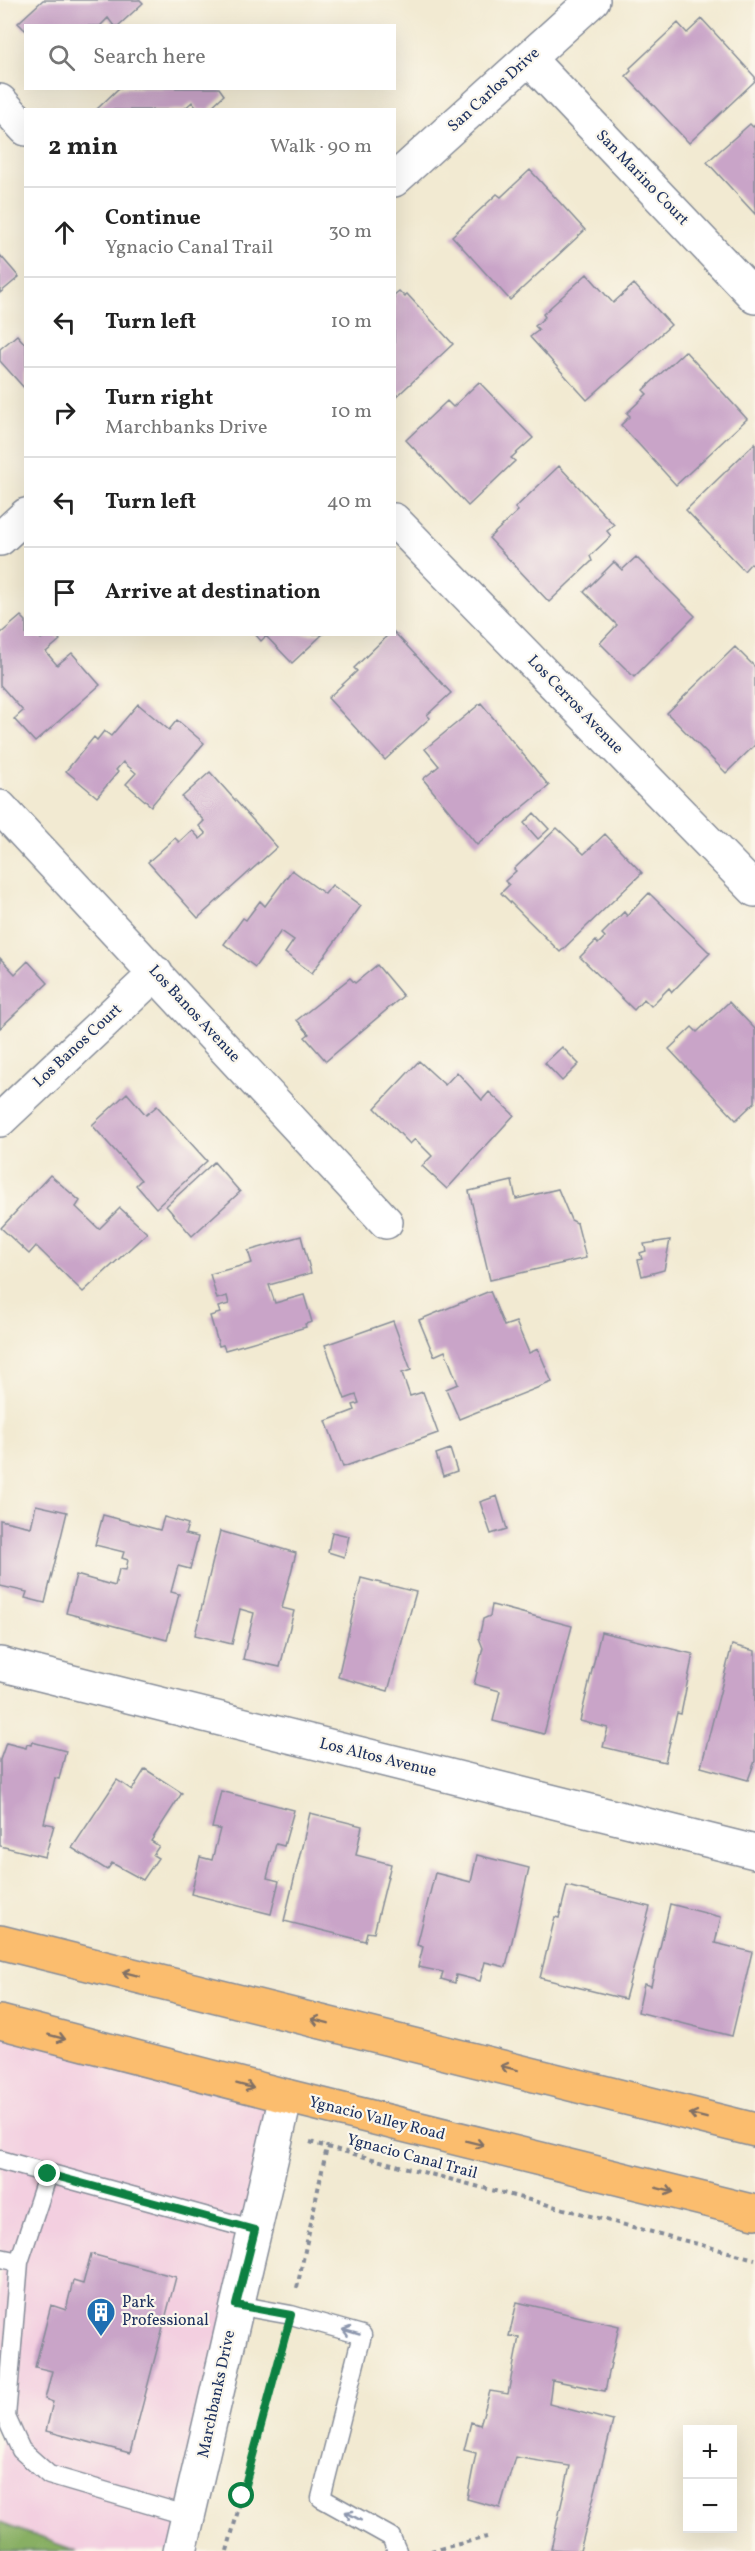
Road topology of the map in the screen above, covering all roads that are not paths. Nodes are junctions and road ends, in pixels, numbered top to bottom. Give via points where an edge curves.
1 (593, 0) edge
2 (529, 59) junction
3 (0, 101) edge
4 (24, 127) edge
5 (396, 178) edge
6 (755, 297) edge
7 (24, 517) edge
8 (396, 522) edge
9 (0, 539) edge
10 (0, 807) edge
11 (755, 890) edge
12 (156, 973) junction
13 (0, 1120) edge
14 (386, 1222) dead end
15 (0, 1664) edge
16 (755, 1851) edge
17 (0, 1942) edge
18 (0, 2022) edge
19 (286, 2096) junction
20 (755, 2130) edge
21 (0, 2160) edge
22 (48, 2174) junction
23 (755, 2212) edge
24 (255, 2230) junction
25 (0, 2258) edge
26 (19, 2262) junction
27 (236, 2305) junction
28 (189, 2516) junction
29 (180, 2551) edge
30 (397, 2551) edge

1 - 2 street, San Carlos Drive
2 - 5 street, San Carlos Drive
2 - 6 street, San Marino Court
3 - 4 street
7 - 9 street
8 - 11 street, Los Cerros Avenue
10 - 12 street, Los Banos Avenue
12 - 13 street, Los Banos Court
12 - 14 street, Los Banos Avenue
15 - 16 street, Los Altos Avenue
20 -> 17 highway
18 -> 19 highway, Ygnacio Valley Road
19 -> 23 highway, Ygnacio Valley Road
19 - 24 street, Marchbanks Drive
21 - 22 lane
22 - 24 lane
22 - 26 lane
24 - 27 street, Marchbanks Drive
25 - 26 lane
26 - 28 lane via 6,2417 21,2450 49,2475
27 - 28 street, Marchbanks Drive
30 -> 27 lane via 391,2537 321,2498 362,2335 291,2315
28 - 29 street, Marchbanks Drive

